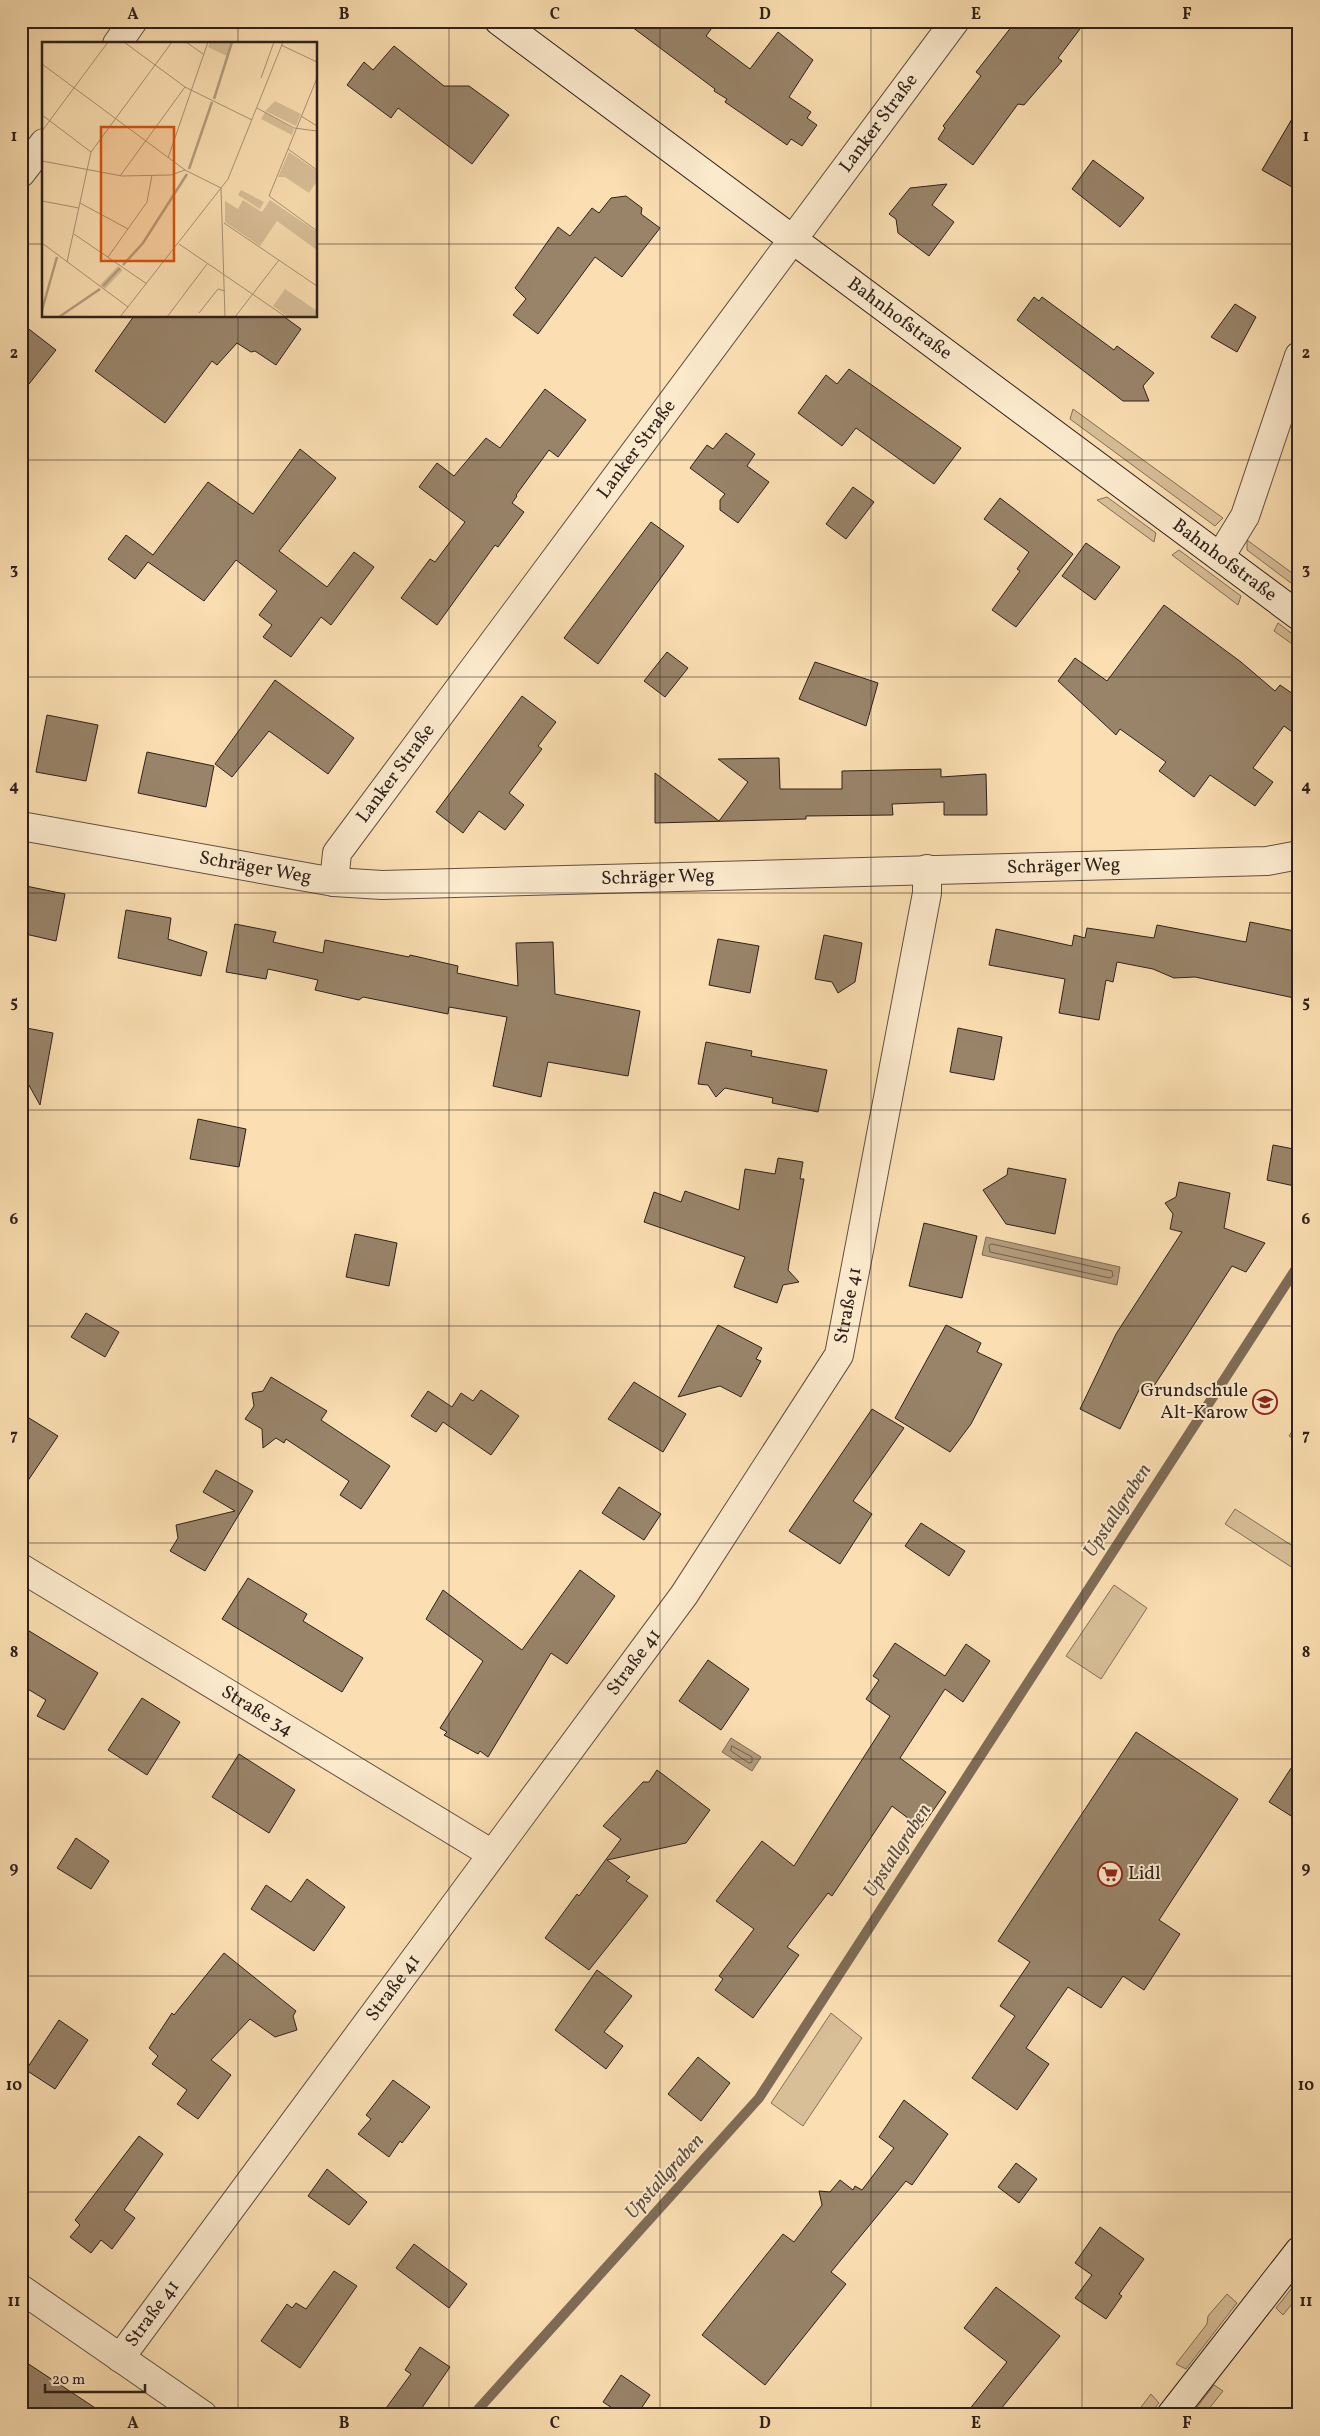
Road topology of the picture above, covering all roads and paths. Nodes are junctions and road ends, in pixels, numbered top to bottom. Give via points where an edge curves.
1 (133, 21) edge
2 (499, 21) edge
3 (955, 21) edge
4 (118, 42) edge
5 (42, 146) edge
6 (21, 173) edge
7 (793, 240) junction
8 (1299, 356) edge
9 (1220, 557) junction
10 (1299, 616) edge
11 (21, 826) edge
12 (1299, 855) edge
13 (927, 869) junction
14 (334, 882) junction
15 (21, 1568) edge
16 (492, 1854) junction
17 (1299, 2251) edge
18 (21, 2289) edge
19 (120, 2358) junction
20 (203, 2415) edge
21 (1171, 2415) edge

1 - 4 street
2 - 7 street, Bahnhofstraße
3 - 7 street, Lanker Straße
5 - 6 street
7 - 9 street, Bahnhofstraße
7 - 14 street, Lanker Straße via 337,852
8 - 9 street via 1244,516
9 - 10 street, Bahnhofstraße
11 - 14 street, Schräger Weg
12 - 13 street, Schräger Weg via 1266,861
13 - 14 street, Schräger Weg via 382,885
13 - 16 street, Straße 41 via 927,892 839,1355 684,1595
15 - 16 street, Straße 34
16 - 19 street, Straße 41
17 - 21 street
18 - 19 street
19 - 20 street

